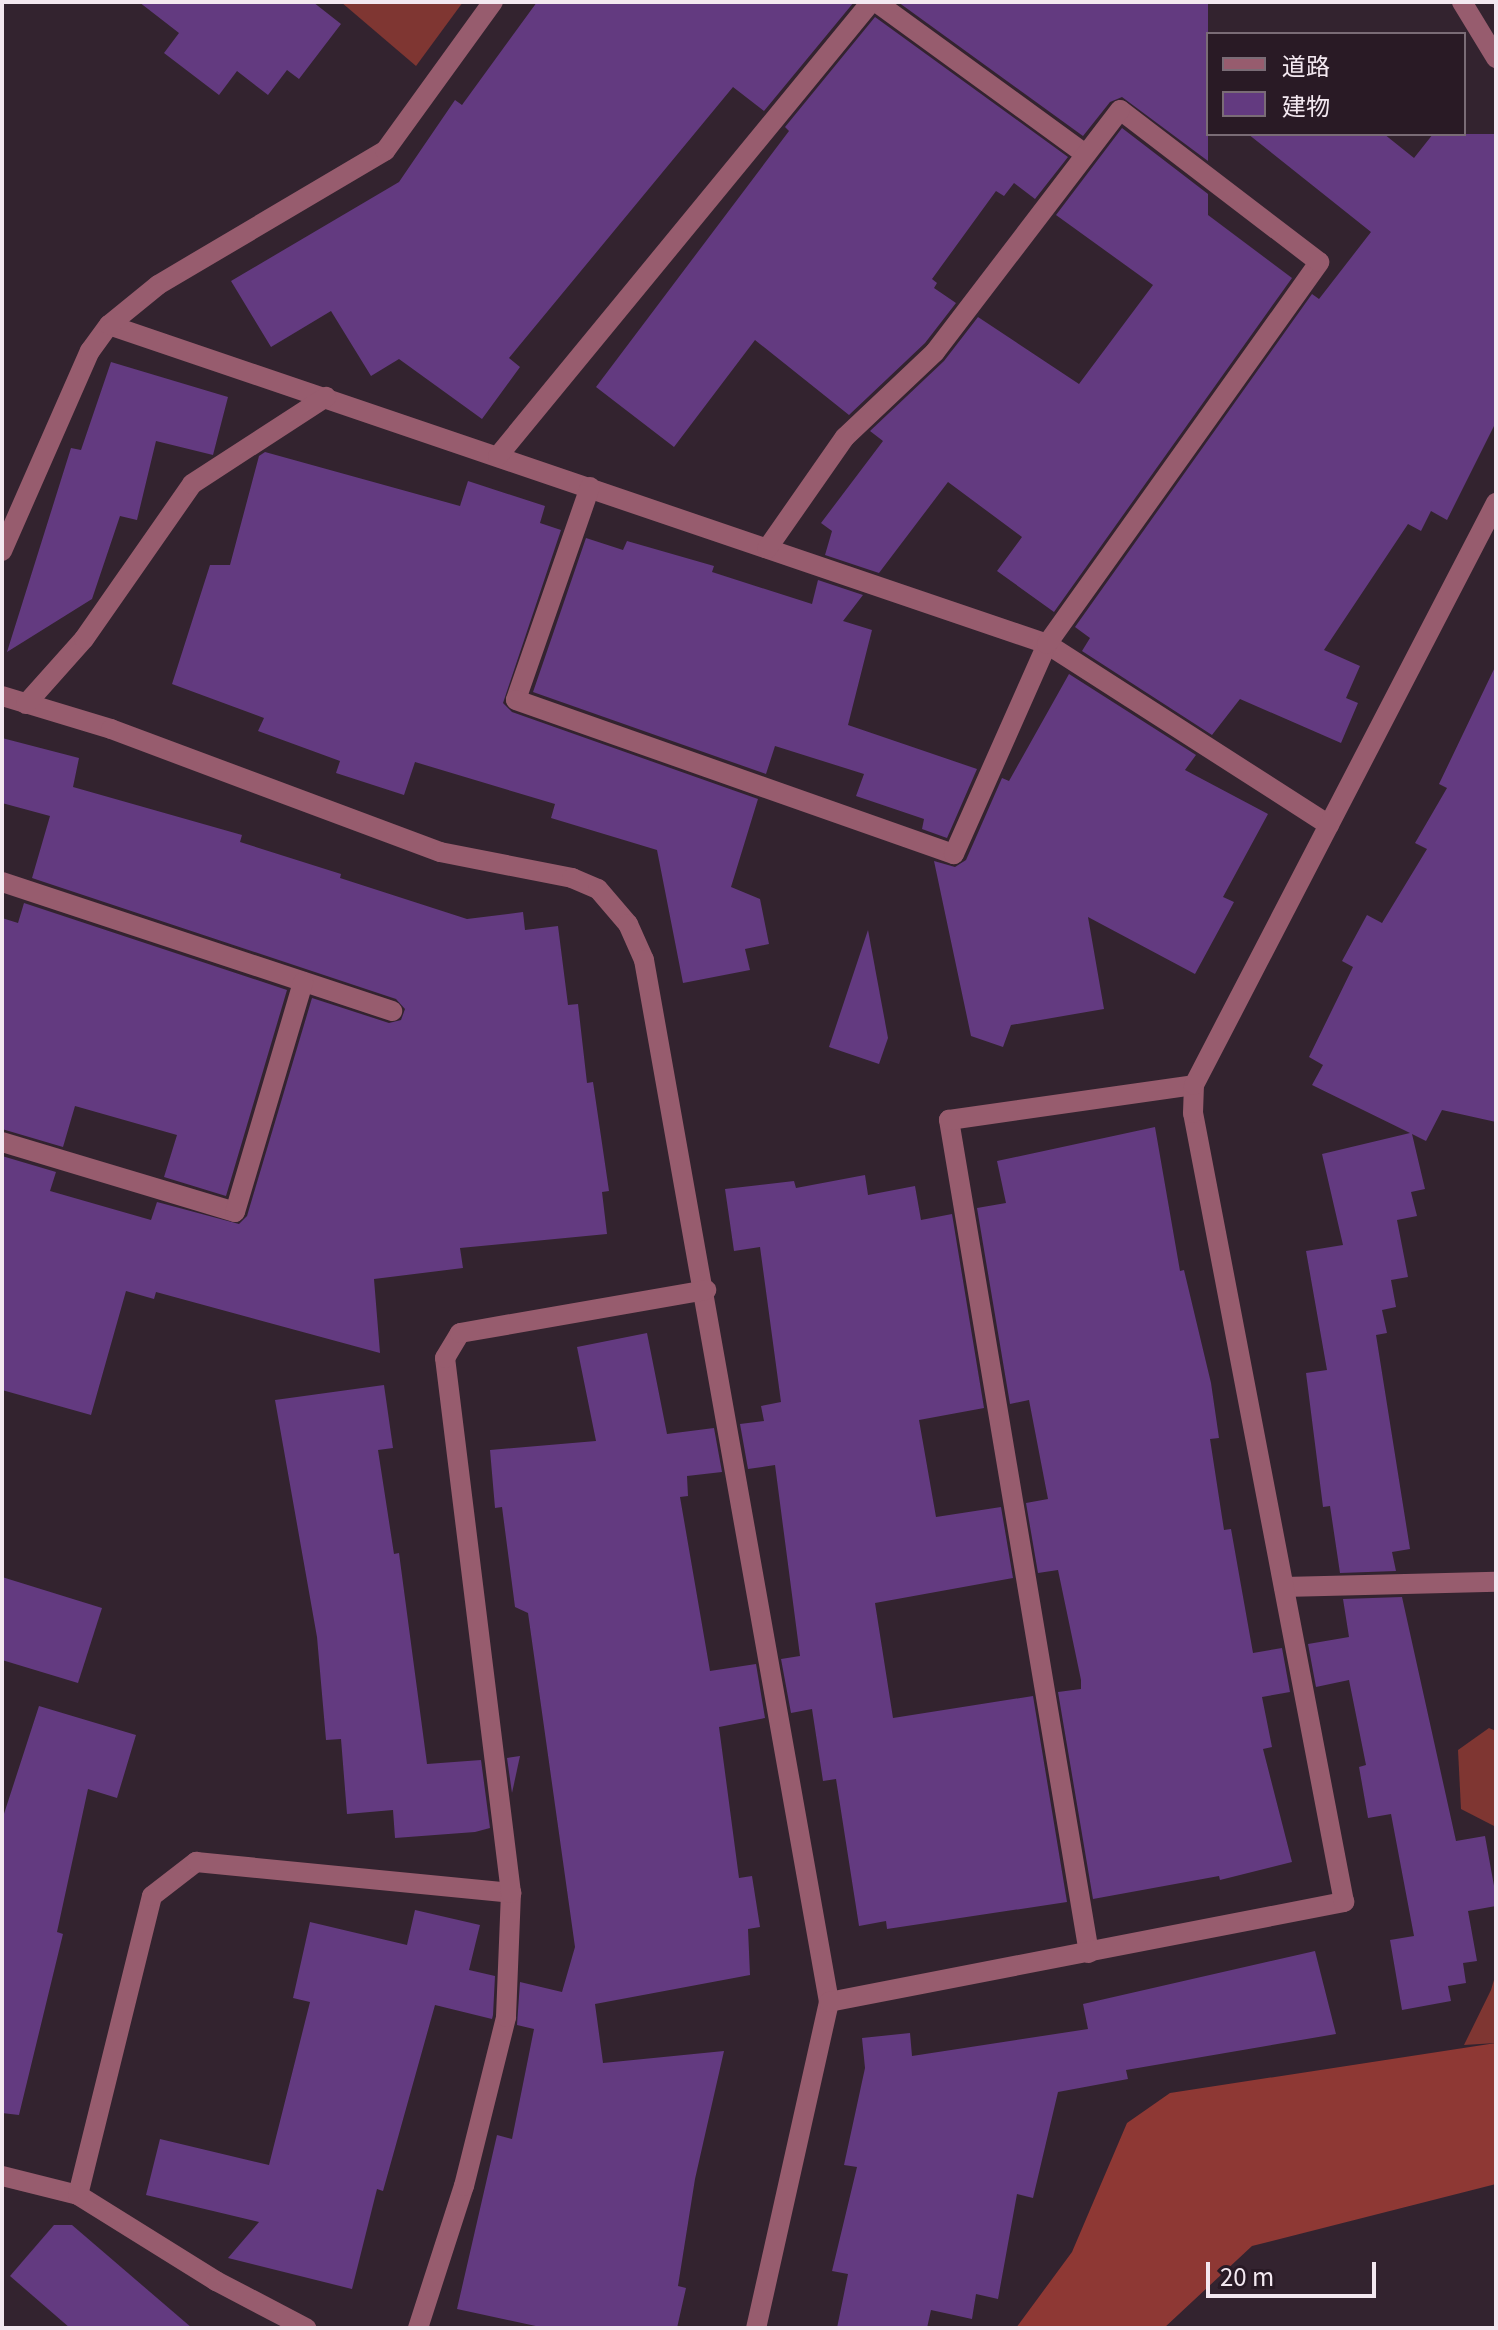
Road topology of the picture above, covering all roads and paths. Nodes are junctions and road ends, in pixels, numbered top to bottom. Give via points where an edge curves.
1 (493, 2) edge
2 (873, 2) edge
3 (1462, 2) edge
4 (1496, 58) edge
5 (1084, 153) junction
6 (109, 325) junction
7 (326, 397) junction
8 (498, 456) junction
9 (590, 487) junction
10 (1496, 503) edge
11 (1487, 541) edge
12 (767, 549) junction
13 (2, 551) edge
14 (1047, 644) junction
15 (2, 696) edge
16 (26, 704) junction
17 (1329, 825) junction
18 (2, 882) edge
19 (303, 982) junction
20 (392, 1011) dead end
21 (1194, 1085) junction
22 (2, 1142) edge
23 (706, 1290) junction
24 (1496, 1582) edge
25 (1284, 1587) junction
26 (511, 1893) junction
27 (1089, 1953) junction
28 (829, 2002) junction
29 (2, 2176) edge
30 (78, 2195) junction
31 (306, 2328) edge
32 (418, 2328) edge
33 (756, 2328) edge

1 - 6 street via 385,151 145,293
2 - 5 street
2 - 8 street
3 - 4 street
5 - 12 street via 935,352 845,437
5 - 14 street via 1120,110 1319,262
6 - 7 street
6 - 13 street via 90,351
7 - 8 street
7 - 16 street via 192,484 84,639
8 - 9 street
9 - 12 street
9 - 14 street via 516,700 939,849 954,854
10 - 11 street
11 - 17 street
12 - 14 street
14 - 17 street
15 - 16 street
16 - 23 street via 111,729 440,852 572,878 598,889 628,924 644,960
17 - 21 street
18 - 19 street
19 - 20 street
19 - 22 street via 235,1212
21 - 25 street via 1193,1113
21 - 27 street via 949,1120
23 - 26 street via 460,1333 445,1358
23 - 28 street
24 - 25 street
25 - 27 street via 1344,1902
26 - 30 street via 196,1862 152,1896
26 - 32 street via 506,2017 464,2186
27 - 28 street
28 - 33 street
29 - 30 street
30 - 31 street via 216,2281

